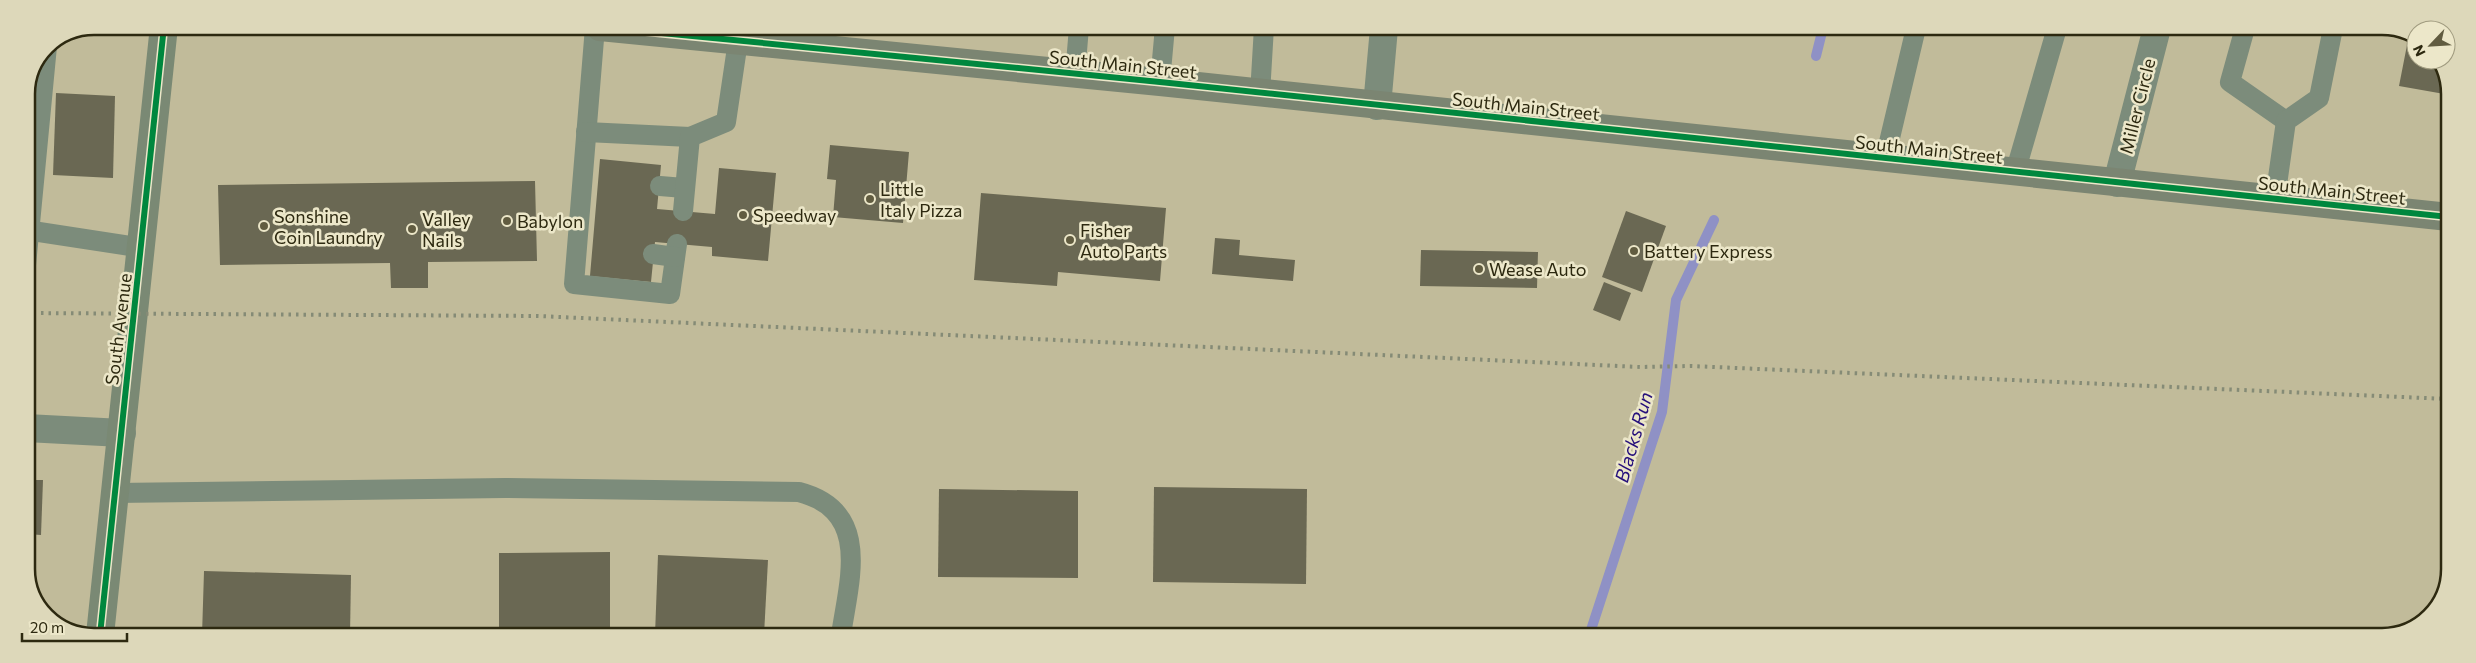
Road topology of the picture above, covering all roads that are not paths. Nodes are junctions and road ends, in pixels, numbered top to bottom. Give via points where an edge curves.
1 (163, 35) edge
2 (594, 35) edge
3 (679, 35) edge
4 (1078, 35) edge
5 (1164, 35) edge
6 (1264, 35) edge
7 (1383, 35) edge
8 (1914, 35) edge
9 (2055, 35) edge
10 (2155, 35) edge
11 (2243, 35) edge
12 (2332, 35) edge
13 (738, 41) junction
14 (46, 60) edge
15 (1075, 75) junction
16 (1160, 82) junction
17 (1260, 94) junction
18 (1377, 106) junction
19 (2286, 121) junction
20 (586, 132) junction
21 (690, 137) junction
22 (1885, 159) junction
23 (35, 162) edge
24 (2015, 173) junction
25 (2117, 183) junction
26 (660, 186) dead end
27 (684, 188) junction
28 (2276, 199) junction
29 (683, 211) dead end
30 (2441, 216) edge
31 (35, 231) edge
32 (143, 248) junction
33 (653, 254) dead end
34 (35, 428) edge
35 (122, 433) junction
36 (115, 494) junction
37 (101, 628) edge
38 (843, 628) edge

1 - 32 street, South Avenue
2 - 20 lane
3 - 13 main road, South Main Street
4 - 15 lane
5 - 16 lane
6 - 17 lane
7 - 18 street
8 - 22 lane
9 - 24 lane
10 - 25 street, Miller Circle
11 - 19 lane via 2230,82
12 - 19 lane via 2319,98
13 - 15 main road, South Main Street
13 - 21 lane via 726,122
14 - 23 lane
15 - 16 main road, South Main Street
16 - 17 main road, South Main Street
17 - 18 main road, South Main Street
18 - 22 main road, South Main Street
19 - 28 lane
20 - 21 lane
20 - 33 lane via 590,183 584,252 574,284 670,294 676,251
21 - 27 lane
22 - 24 main road, South Main Street
24 - 25 main road, South Main Street
25 - 28 main road, South Main Street
26 - 27 lane
27 - 29 lane
28 - 30 main road, South Main Street
31 - 32 lane
32 - 35 street, South Avenue
34 - 35 street
35 - 36 street, South Avenue
36 - 37 street, South Avenue
36 - 38 lane via 505,488 799,492 812,496 834,511 847,530 852,561

